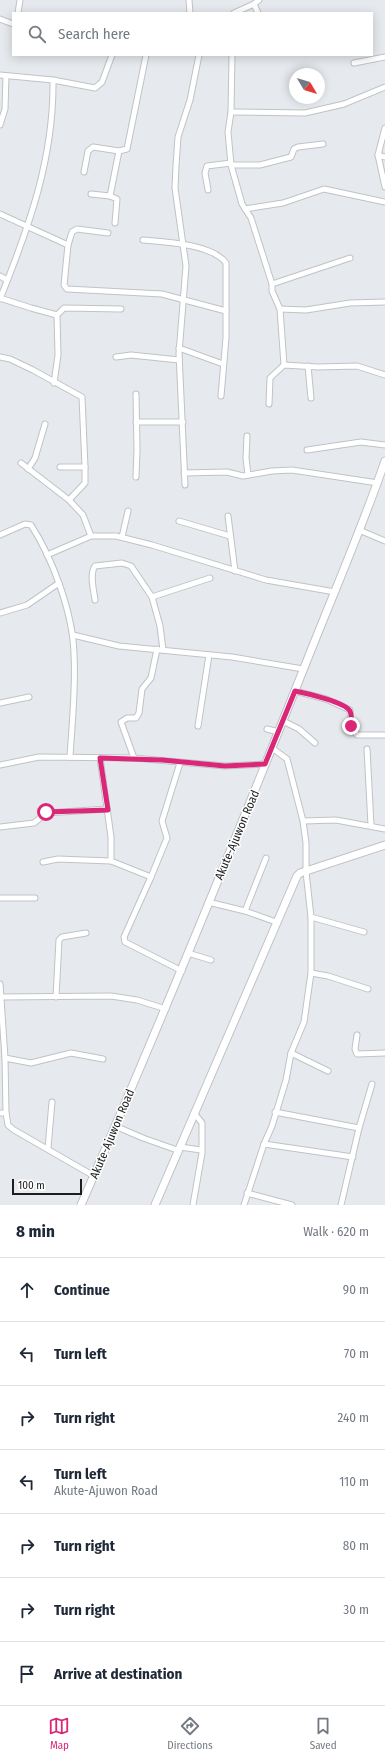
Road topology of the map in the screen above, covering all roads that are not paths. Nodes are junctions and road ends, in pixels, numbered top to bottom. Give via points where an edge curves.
1 (20, 0) edge
2 (189, 0) edge
3 (259, 0) edge
4 (254, 4) junction
5 (18, 12) edge
6 (190, 12) edge
7 (236, 12) edge
8 (258, 12) edge
9 (0, 19) edge
10 (12, 24) edge
11 (112, 56) edge
12 (146, 56) edge
13 (199, 56) edge
14 (232, 56) edge
15 (385, 57) edge
16 (354, 63) dead end
17 (0, 75) edge
18 (6, 76) junction
19 (53, 80) junction
20 (385, 87) edge
21 (231, 112) junction
22 (0, 124) edge
23 (385, 128) edge
24 (323, 144) dead end
25 (119, 151) junction
26 (378, 155) junction
27 (385, 157) edge
28 (231, 164) junction
29 (84, 172) dead end
30 (385, 187) edge
31 (208, 190) dead end
32 (91, 194) dead end
33 (110, 196) junction
34 (385, 202) edge
35 (245, 209) junction
36 (0, 214) edge
37 (115, 223) dead end
38 (28, 227) junction
39 (108, 233) dead end
40 (143, 240) dead end
41 (68, 245) junction
42 (184, 245) junction
43 (350, 258) dead end
44 (0, 276) edge
45 (7, 280) junction
46 (272, 284) junction
47 (0, 298) edge
48 (184, 299) junction
49 (385, 302) edge
50 (121, 309) dead end
51 (280, 309) junction
52 (226, 310) junction
53 (57, 315) junction
54 (179, 348) junction
55 (0, 357) edge
56 (116, 357) dead end
57 (179, 360) junction
58 (224, 364) junction
59 (284, 365) junction
60 (308, 366) junction
61 (385, 375) edge
62 (54, 383) junction
63 (136, 394) dead end
64 (221, 396) dead end
65 (311, 398) dead end
66 (268, 404) dead end
67 (136, 422) junction
68 (183, 422) junction
69 (45, 424) dead end
70 (247, 436) dead end
71 (385, 444) edge
72 (307, 450) dead end
73 (385, 461) edge
74 (21, 463) dead end
75 (60, 466) dead end
76 (84, 467) junction
77 (28, 469) junction
78 (184, 473) junction
79 (248, 475) junction
80 (136, 477) dead end
81 (378, 483) junction
82 (185, 485) dead end
83 (69, 500) junction
84 (128, 511) dead end
85 (228, 516) dead end
86 (179, 520) dead end
87 (359, 530) junction
88 (0, 535) edge
89 (91, 536) junction
90 (230, 536) junction
91 (122, 537) junction
92 (385, 541) edge
93 (47, 555) junction
94 (235, 571) junction
95 (210, 578) dead end
96 (59, 583) junction
97 (335, 592) junction
98 (152, 597) junction
99 (95, 600) dead end
100 (0, 612) edge
101 (73, 636) junction
102 (160, 649) junction
103 (209, 655) junction
104 (303, 669) junction
105 (295, 691) junction
106 (29, 697) dead end
107 (0, 703) edge
108 (283, 721) junction
109 (198, 726) dead end
110 (267, 729) dead end
111 (279, 732) junction
112 (385, 735) edge
113 (315, 743) dead end
114 (272, 748) junction
115 (367, 750) dead end
116 (70, 757) junction
117 (100, 758) junction
118 (134, 758) junction
119 (180, 763) junction
120 (265, 764) junction
121 (0, 765) edge
122 (108, 810) junction
123 (303, 821) junction
124 (372, 825) junction
125 (0, 827) edge
126 (385, 829) edge
127 (385, 845) edge
128 (266, 858) dead end
129 (111, 861) junction
130 (43, 862) dead end
131 (306, 872) junction
132 (151, 877) junction
133 (0, 898) edge
134 (35, 898) dead end
135 (208, 902) junction
136 (245, 911) junction
137 (311, 917) junction
138 (276, 922) junction
139 (364, 932) dead end
140 (86, 933) dead end
141 (188, 953) junction
142 (211, 960) dead end
143 (182, 971) junction
144 (311, 973) junction
145 (0, 984) edge
146 (368, 989) dead end
147 (2, 997) junction
148 (56, 997) junction
149 (166, 1009) junction
150 (2, 1035) edge
151 (357, 1036) dead end
152 (291, 1052) junction
153 (385, 1053) edge
154 (5, 1058) junction
155 (103, 1059) dead end
156 (328, 1071) dead end
157 (372, 1084) dead end
158 (52, 1102) dead end
159 (0, 1112) edge
160 (275, 1112) junction
161 (6, 1113) junction
162 (194, 1113) junction
163 (115, 1126) junction
164 (359, 1128) junction
165 (264, 1144) junction
166 (48, 1148) junction
167 (178, 1148) junction
168 (201, 1150) junction
169 (353, 1157) junction
170 (94, 1176) junction
171 (247, 1194) junction
172 (81, 1205) edge
173 (155, 1205) edge
174 (193, 1205) edge
175 (244, 1205) edge
176 (292, 1205) edge
177 (341, 1205) edge

1 - 5 street
2 - 6 street
3 - 4 street
4 - 7 street
4 - 8 street
9 - 10 street
11 - 19 street via 98,87
12 - 25 street via 129,143 127,149
13 - 42 street via 177,145 175,188
14 - 21 street
15 - 16 street
17 - 18 street
18 - 19 street
18 - 22 street via 5,109
19 - 38 street via 52,125 40,188
20 - 21 street via 344,104 305,113
21 - 28 street via 228,132
23 - 26 street
24 - 28 street via 298,147 294,149 291,157 260,164
25 - 29 street via 90,148
25 - 33 street
26 - 27 street
26 - 30 street
28 - 31 street via 207,166
28 - 35 street
32 - 33 street
33 - 37 street via 117,199
34 - 35 street via 324,189 283,204
35 - 46 street via 251,218
36 - 38 street
38 - 41 street
38 - 45 street
39 - 41 street via 77,229 72,232
40 - 42 street
41 - 48 street via 64,285 67,289 162,294
42 - 48 street
42 - 52 street via 221,256 226,263
43 - 46 street
44 - 45 street
45 - 47 street
46 - 51 street via 272,291
47 - 53 street
48 - 52 street
48 - 54 street
49 - 51 street via 350,303 306,310
50 - 53 street via 64,308
51 - 59 street
52 - 58 street
53 - 62 street via 58,355
54 - 57 street
54 - 58 street
55 - 62 street via 33,370
56 - 57 street via 131,355
57 - 68 street
58 - 64 street
59 - 60 street
59 - 66 street via 270,378
60 - 61 street via 357,366
60 - 65 street
62 - 76 street via 82,397
63 - 67 street
67 - 68 street
67 - 80 street
68 - 78 street
69 - 77 street via 35,458
70 - 79 street
71 - 72 street via 361,442
73 - 81 main road, Akute-Ajuwon Road
74 - 77 street
75 - 76 street
76 - 83 street via 85,483
77 - 83 street
78 - 79 street via 227,472 238,476
78 - 82 street
79 - 81 street via 292,470
81 - 87 main road, Akute-Ajuwon Road
83 - 89 street via 83,515
84 - 91 street
85 - 90 street
86 - 90 street
87 - 92 street
87 - 97 main road, Akute-Ajuwon Road
88 - 93 street via 28,524
89 - 91 street
89 - 93 street
90 - 94 street
91 - 94 street
93 - 96 street
94 - 97 street via 266,580
95 - 98 street
96 - 100 street via 27,605
96 - 101 street
97 - 104 main road, Akute-Ajuwon Road
98 - 99 street via 131,566 99,565 93,570
98 - 102 street via 160,626
101 - 102 street via 119,646
101 - 116 street via 75,680
102 - 103 street
102 - 118 street via 151,678 142,689 139,714 136,718 127,718 121,722
103 - 104 street
103 - 109 street
104 - 105 main road, Akute-Ajuwon Road
105 - 108 main road, Akute-Ajuwon Road
105 - 112 street via 326,698 350,710 351,726 357,735
106 - 107 street
108 - 111 main road, Akute-Ajuwon Road
108 - 113 street via 299,729
110 - 111 street
111 - 114 main road, Akute-Ajuwon Road
114 - 120 main road, Akute-Ajuwon Road
114 - 123 street via 287,759
115 - 124 street
116 - 117 street
116 - 121 street via 39,757
117 - 118 street
117 - 122 street
118 - 119 street
119 - 120 street via 225,766
119 - 132 street via 162,821 167,838
120 - 135 main road, Akute-Ajuwon Road
122 - 125 street via 46,812 34,822
122 - 129 street
123 - 124 street via 336,820
123 - 131 street
124 - 126 street
127 - 131 main road
128 - 136 street
129 - 130 street via 58,859
129 - 132 street
131 - 137 street
131 - 138 main road via 297,876
132 - 143 street via 124,937 125,942
133 - 134 street
135 - 136 street
135 - 141 main road, Akute-Ajuwon Road
136 - 138 street
137 - 139 street
137 - 144 street
138 - 162 main road
140 - 148 street via 62,937 59,940
141 - 142 street
141 - 143 main road, Akute-Ajuwon Road
143 - 149 main road, Akute-Ajuwon Road
144 - 146 street
144 - 152 street via 304,1022
145 - 147 street
147 - 148 street
147 - 150 street
148 - 149 street via 111,996 137,1000
149 - 163 main road, Akute-Ajuwon Road
150 - 154 street
151 - 153 street via 354,1049 357,1054
152 - 156 street
152 - 160 street via 286,1080
154 - 155 street via 31,1062 71,1053
154 - 161 street
157 - 164 street
158 - 166 street
159 - 161 street
160 - 164 street
160 - 165 street
161 - 166 street via 8,1125
162 - 167 main road
162 - 168 street via 202,1123
163 - 167 street via 143,1138
163 - 170 main road, Akute-Ajuwon Road
164 - 169 street
165 - 169 street
165 - 171 street
166 - 170 street
167 - 168 street
167 - 173 main road
168 - 174 street
169 - 177 street
170 - 172 main road, Akute-Ajuwon Road
171 - 175 street
171 - 176 street

